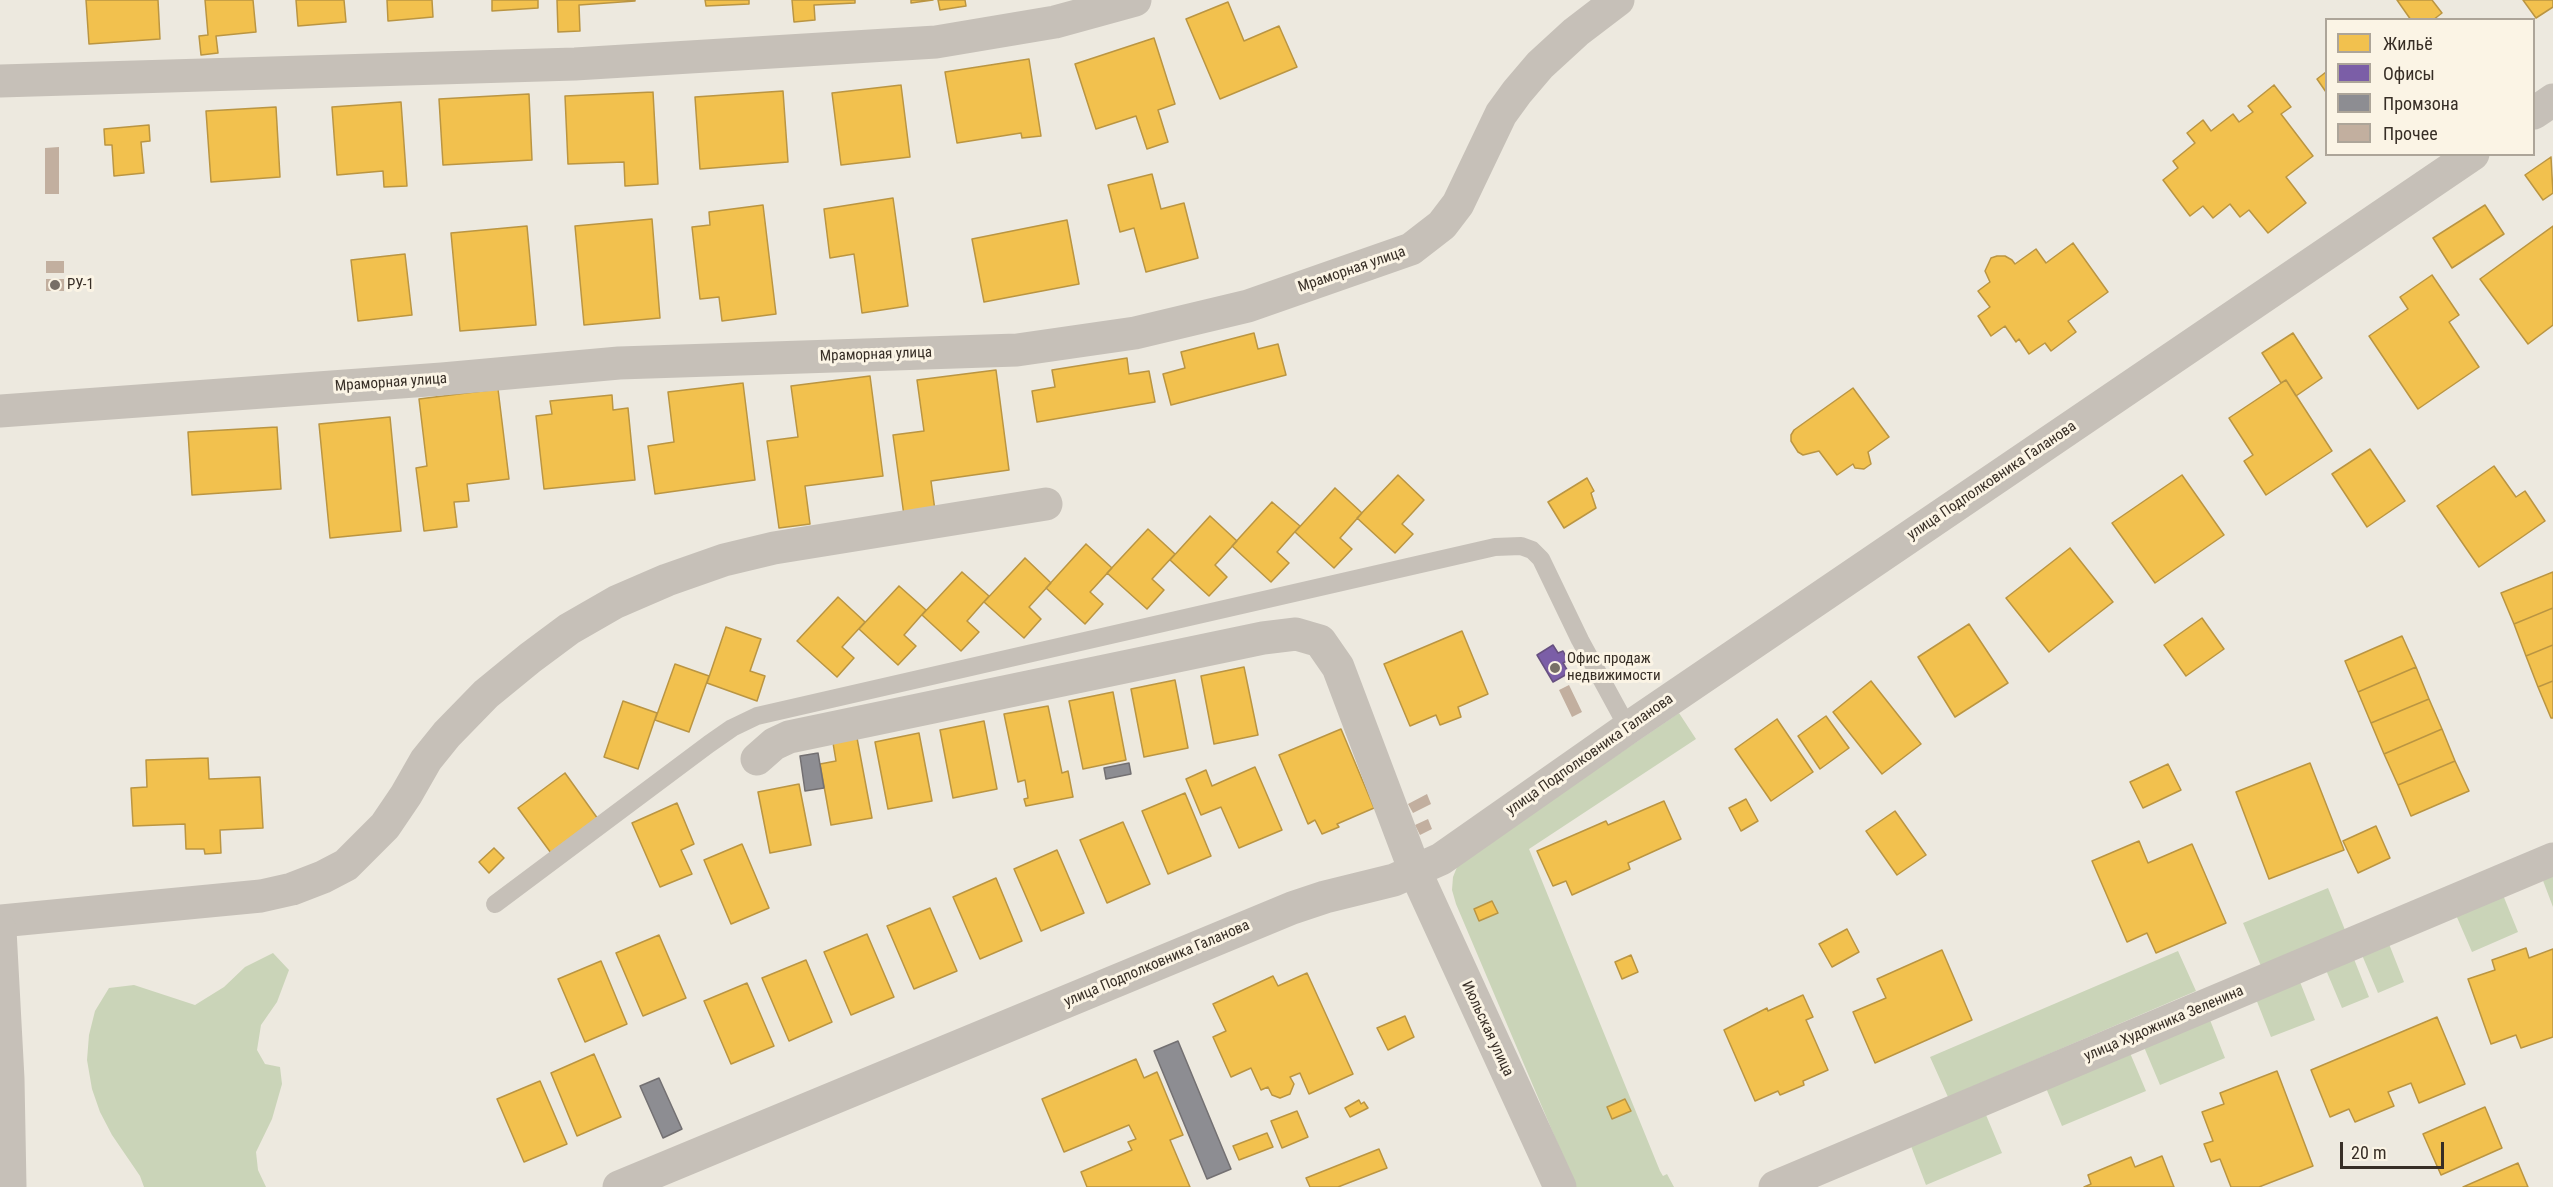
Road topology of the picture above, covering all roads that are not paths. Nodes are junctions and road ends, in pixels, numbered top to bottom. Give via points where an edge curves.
1 (1135, 0) edge
2 (1618, 0) edge
3 (0, 81) edge
4 (2553, 100) edge
5 (2535, 112) edge
6 (2470, 156) edge
7 (0, 411) edge
8 (1046, 504) dead end
9 (1628, 728) junction
10 (757, 759) dead end
11 (2553, 859) edge
12 (1415, 871) junction
13 (495, 904) dead end
14 (0, 921) edge
15 (0, 930) edge
16 (10, 1187) edge
17 (619, 1187) edge
18 (1560, 1187) edge
19 (1775, 1187) edge

1 - 3 street via 1055,22 936,42 575,64
2 - 7 street, Мраморная улица via 1576,32 1517,92 1501,114 1458,204 1442,225 1411,249 1248,306 1135,333 1017,350 619,363
4 - 5 street
6 - 9 street, улица Подполковника Галанова
8 - 14 street via 774,548 724,560 616,602 569,629 486,694 426,760 385,826 346,865 323,878 261,896
9 - 12 street, улица Подполковника Галанова via 1441,859
9 - 13 lane via 1541,559 1521,546 1495,547 757,716 732,728
10 - 12 street, Июльская улица via 789,737 1263,638 1308,636 1320,641 1338,667
11 - 19 street, улица Художника Зеленина
12 - 17 street, улица Подполковника Галанова via 1292,908
12 - 18 street, Июльская улица
15 - 16 street

